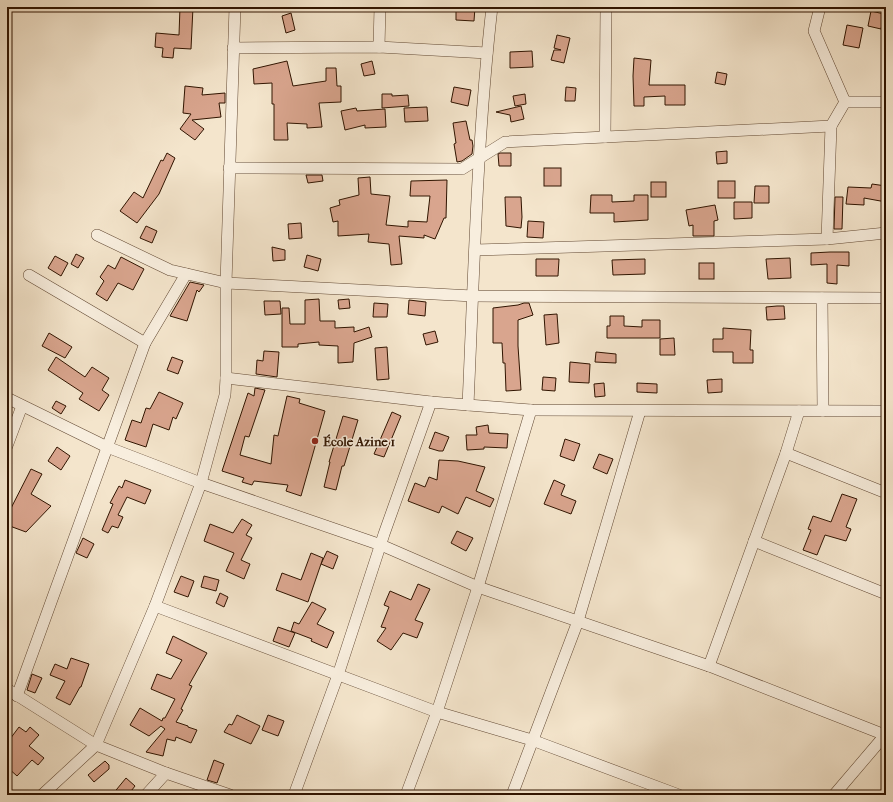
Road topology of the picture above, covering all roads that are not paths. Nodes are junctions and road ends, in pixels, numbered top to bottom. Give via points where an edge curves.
1 (235, 7) edge
2 (380, 7) edge
3 (492, 7) edge
4 (606, 7) edge
5 (820, 7) edge
6 (379, 47) junction
7 (233, 48) junction
8 (486, 53) junction
9 (845, 102) junction
10 (886, 102) edge
11 (831, 126) junction
12 (605, 137) junction
13 (479, 158) junction
14 (229, 168) junction
15 (886, 233) edge
16 (97, 234) dead end
17 (827, 239) junction
18 (475, 250) junction
19 (186, 274) junction
20 (29, 275) dead end
21 (226, 283) junction
22 (473, 296) junction
23 (822, 298) junction
24 (886, 298) edge
25 (145, 342) junction
26 (226, 378) junction
27 (7, 398) edge
28 (431, 402) junction
29 (468, 405) junction
30 (22, 406) junction
31 (531, 410) junction
32 (640, 411) junction
33 (799, 411) junction
34 (823, 411) junction
35 (886, 411) edge
36 (7, 446) edge
37 (107, 447) junction
38 (786, 453) junction
39 (201, 483) junction
40 (886, 492) edge
41 (754, 541) junction
42 (381, 545) junction
43 (478, 587) junction
44 (886, 594) edge
45 (155, 606) junction
46 (578, 621) junction
47 (709, 666) junction
48 (338, 675) junction
49 (7, 689) edge
50 (17, 696) junction
51 (437, 712) junction
52 (886, 734) edge
53 (532, 740) junction
54 (96, 745) junction
55 (166, 773) junction
56 (42, 795) edge
57 (146, 795) edge
58 (230, 795) edge
59 (294, 795) edge
60 (406, 795) edge
61 (512, 795) edge
62 (679, 795) edge
63 (834, 795) edge

1 - 7 street
2 - 6 street
3 - 8 street
4 - 12 street
5 - 9 street via 814,31
6 - 7 street
6 - 8 street
7 - 14 street
8 - 13 street
9 - 10 street
9 - 11 street
11 - 12 street
11 - 17 street
12 - 13 street via 505,142
13 - 14 street via 462,169
13 - 18 street
14 - 21 street
15 - 17 street
16 - 19 street via 170,270
17 - 18 street
18 - 22 street
19 - 21 street
19 - 25 street
20 - 25 street
21 - 22 street
21 - 26 street
22 - 23 street
22 - 29 street
23 - 24 street
23 - 34 street
25 - 37 street
26 - 28 street
26 - 39 street via 225,395
27 - 30 street
28 - 29 street
28 - 42 street
29 - 31 street
30 - 36 street
30 - 37 street
31 - 32 street
31 - 43 street
32 - 33 street
32 - 46 street
33 - 34 street
33 - 38 street
34 - 35 street
37 - 39 street
37 - 50 street
38 - 40 street
38 - 41 street
39 - 42 street
39 - 45 street
41 - 44 street
41 - 47 street
42 - 43 street
42 - 48 street
43 - 46 street
43 - 51 street
45 - 48 street
45 - 54 street
46 - 47 street
46 - 53 street
47 - 52 street
48 - 51 street
48 - 59 street
49 - 50 street
50 - 54 street
51 - 53 street
51 - 60 street
52 - 63 street
53 - 61 street
53 - 62 street
54 - 55 street
54 - 56 street
55 - 57 street
55 - 58 street

